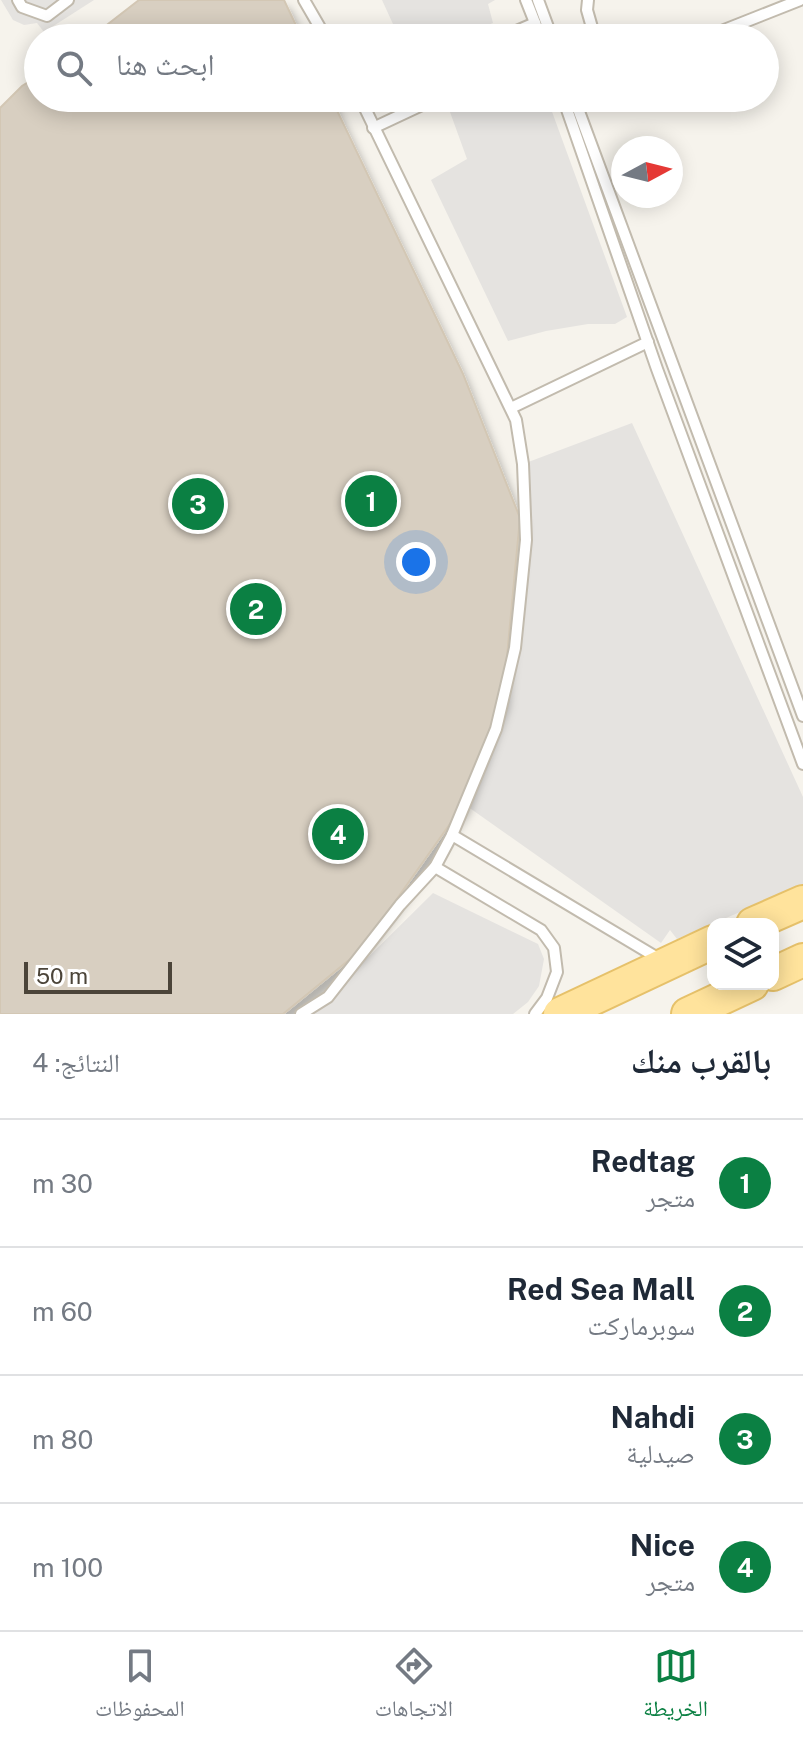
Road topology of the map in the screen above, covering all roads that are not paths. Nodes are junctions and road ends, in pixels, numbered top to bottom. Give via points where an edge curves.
1 (18, 0) edge
2 (68, 0) edge
3 (304, 0) edge
4 (526, 0) edge
5 (538, 0) edge
6 (588, 0) edge
7 (800, 0) edge
8 (535, 23) edge
9 (318, 24) edge
10 (547, 24) edge
11 (590, 24) edge
12 (739, 24) edge
13 (366, 112) edge
14 (407, 112) edge
15 (568, 112) edge
16 (579, 112) edge
17 (373, 128) junction
18 (648, 342) junction
19 (511, 408) junction
20 (803, 716) edge
21 (803, 764) edge
22 (452, 835) junction
23 (435, 867) junction
24 (803, 902) edge
25 (767, 918) edge
26 (707, 945) edge
27 (803, 960) edge
28 (666, 963) junction
29 (779, 971) edge
30 (739, 990) edge
31 (301, 1014) edge
32 (535, 1014) edge
33 (560, 1014) edge
34 (688, 1014) edge

1 - 2 lane via 22,7 47,16
3 - 9 lane
4 - 8 lane
5 - 10 lane
6 - 11 lane
7 - 12 lane
13 - 17 lane
14 - 17 lane
15 - 18 lane
16 - 20 lane
17 - 19 lane
18 - 19 lane
18 - 21 lane
19 - 22 lane via 527,522 515,648 496,729
22 - 23 lane
22 - 28 lane
23 - 31 lane via 328,997
23 - 32 lane via 541,930 554,948 557,972
24 - 25 main road
26 - 28 main road
27 - 29 main road
28 - 33 main road
30 - 34 main road

